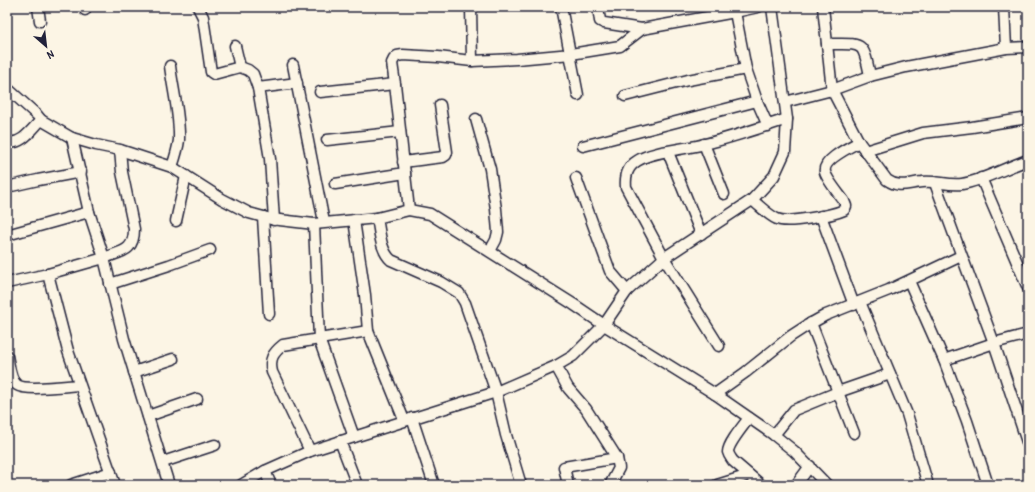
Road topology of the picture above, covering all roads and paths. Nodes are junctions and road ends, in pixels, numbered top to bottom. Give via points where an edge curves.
1 (38, 7) edge
2 (198, 7) edge
3 (471, 7) edge
4 (561, 7) edge
5 (598, 7) edge
6 (758, 7) edge
7 (772, 7) edge
8 (823, 7) edge
9 (1004, 7) edge
10 (735, 12) junction
11 (40, 21) dead end
12 (642, 29) junction
13 (827, 44) junction
14 (235, 46) dead end
15 (1028, 47) edge
16 (1006, 48) junction
17 (571, 54) junction
18 (472, 61) junction
19 (293, 65) dead end
20 (170, 66) dead end
21 (240, 67) junction
22 (746, 69) junction
23 (870, 76) junction
24 (296, 83) junction
25 (395, 84) junction
26 (7, 88) edge
27 (258, 88) junction
28 (832, 90) junction
29 (320, 92) dead end
30 (578, 96) dead end
31 (625, 96) dead end
32 (757, 101) junction
33 (785, 102) junction
34 (440, 105) dead end
35 (1028, 118) edge
36 (476, 119) dead end
37 (787, 119) junction
38 (42, 120) junction
39 (768, 126) junction
40 (400, 132) junction
41 (72, 138) junction
42 (327, 140) dead end
43 (7, 142) edge
44 (859, 142) junction
45 (704, 144) junction
46 (583, 146) dead end
47 (120, 150) junction
48 (865, 151) junction
49 (668, 152) junction
50 (1028, 160) edge
51 (403, 162) junction
52 (172, 167) junction
53 (81, 172) junction
54 (405, 173) junction
55 (186, 176) junction
56 (576, 178) dead end
57 (981, 178) junction
58 (935, 182) junction
59 (335, 184) dead end
60 (7, 187) edge
61 (724, 194) dead end
62 (752, 200) junction
63 (409, 210) junction
64 (89, 212) junction
65 (820, 216) junction
66 (263, 217) junction
67 (377, 218) junction
68 (274, 220) junction
69 (354, 220) junction
70 (176, 221) dead end
71 (319, 223) junction
72 (701, 234) junction
73 (7, 235) edge
74 (210, 250) dead end
75 (490, 251) junction
76 (962, 256) junction
77 (104, 258) junction
78 (664, 258) junction
79 (1026, 273) edge
80 (48, 274) junction
81 (909, 281) junction
82 (7, 283) edge
83 (110, 284) junction
84 (1028, 288) edge
85 (627, 291) junction
86 (857, 304) junction
87 (269, 314) dead end
88 (810, 323) junction
89 (604, 326) junction
90 (368, 331) junction
91 (1028, 334) edge
92 (319, 339) junction
93 (994, 343) junction
94 (720, 346) dead end
95 (7, 356) edge
96 (173, 359) dead end
97 (944, 360) junction
98 (556, 366) junction
99 (134, 372) junction
100 (890, 374) junction
101 (79, 385) junction
102 (496, 392) junction
103 (838, 392) junction
104 (716, 394) junction
105 (196, 399) dead end
106 (148, 416) junction
107 (749, 418) junction
108 (408, 419) junction
109 (1025, 425) edge
110 (854, 433) dead end
111 (774, 435) junction
112 (354, 437) junction
113 (340, 441) junction
114 (215, 444) dead end
115 (1028, 445) edge
116 (310, 451) junction
117 (617, 458) junction
118 (163, 462) junction
119 (810, 466) junction
120 (265, 471) junction
121 (111, 472) junction
122 (749, 475) junction
123 (71, 485) edge
124 (115, 485) edge
125 (169, 485) edge
126 (241, 485) edge
127 (271, 485) edge
128 (357, 485) edge
129 (434, 485) edge
130 (521, 485) edge
131 (568, 485) edge
132 (610, 485) edge
133 (717, 485) edge
134 (761, 485) edge
135 (796, 485) edge
136 (826, 485) edge
137 (928, 485) edge
138 (988, 485) edge

1 - 11 street
2 - 21 street via 203,17 211,72 214,74
3 - 18 street
4 - 17 street
5 - 12 street via 600,21
6 - 10 street
7 - 33 street
8 - 13 street
9 - 16 street
10 - 12 street
10 - 22 street
12 - 17 street via 620,46
13 - 23 street via 853,44 861,47 865,53
13 - 28 street
14 - 21 street
15 - 16 street
16 - 23 street
17 - 18 street
17 - 30 street
18 - 25 street via 397,56 392,63
19 - 24 street
20 - 52 street via 179,132
21 - 27 street via 253,74
22 - 31 street
22 - 32 street
23 - 28 street
24 - 27 street
24 - 71 street
25 - 29 street
25 - 40 street
26 - 38 street
27 - 68 street via 270,159
28 - 33 street
28 - 44 street
32 - 39 street
32 - 46 street
33 - 37 street
34 - 51 street via 446,155
35 - 48 street via 923,133
36 - 75 street via 490,169 496,209 498,232
37 - 39 street
37 - 62 street via 785,152 774,176
38 - 41 street
38 - 43 street via 21,140 12,144
39 - 45 street
40 - 42 street
40 - 51 street
41 - 47 street
41 - 53 street
44 - 48 street
44 - 65 street via 825,165 824,171 846,206 844,210
45 - 49 street
45 - 61 street
47 - 52 street
47 - 77 street via 134,239 127,249
48 - 58 street via 879,171 893,184 900,186
49 - 72 street
49 - 78 street via 637,161 629,168 625,178 626,187
50 - 57 street
51 - 54 street
52 - 55 street
53 - 60 street
53 - 64 street
54 - 59 street
54 - 63 street
55 - 66 street via 249,213
55 - 70 street
56 - 85 street via 610,271
57 - 58 street via 963,184
57 - 79 street
58 - 76 street
62 - 65 street via 778,220
62 - 72 street
63 - 67 street
63 - 75 street via 430,214
64 - 73 street
64 - 77 street
65 - 86 street
66 - 68 street
66 - 87 street
67 - 69 street
67 - 102 street via 383,246 391,260 441,282 459,294 465,303
68 - 71 street
69 - 71 street
69 - 90 street
71 - 92 street
72 - 78 street
74 - 83 street
75 - 89 street
76 - 81 street
76 - 93 street
77 - 80 street
77 - 83 street
78 - 85 street
78 - 94 street
79 - 84 street
80 - 82 street
80 - 101 street
81 - 86 street
81 - 97 street
83 - 99 street
85 - 89 street
86 - 88 street
86 - 100 street
88 - 103 street
88 - 104 street
89 - 98 street via 573,356
89 - 104 street
90 - 92 street
90 - 108 street
91 - 93 street
92 - 112 street
92 - 116 street via 283,345 270,362 272,372
93 - 97 street
93 - 109 street
95 - 101 street via 12,379 16,385 37,388
96 - 99 street
97 - 138 street
98 - 102 street
98 - 117 street via 568,388 586,409
99 - 106 street
100 - 103 street
100 - 137 street via 907,414
101 - 121 street
102 - 108 street
102 - 130 street
103 - 110 street
103 - 111 street via 794,410
104 - 107 street
105 - 106 street
106 - 118 street
107 - 111 street
107 - 122 street via 730,444 728,451 733,461
108 - 112 street
108 - 129 street
109 - 115 street
111 - 119 street
112 - 113 street
113 - 116 street
113 - 128 street
114 - 118 street
116 - 120 street
117 - 131 street via 564,467
117 - 132 street via 619,468
118 - 125 street
119 - 135 street
119 - 136 street
120 - 126 street
120 - 127 street
121 - 123 street
121 - 124 street
122 - 133 street
122 - 134 street

